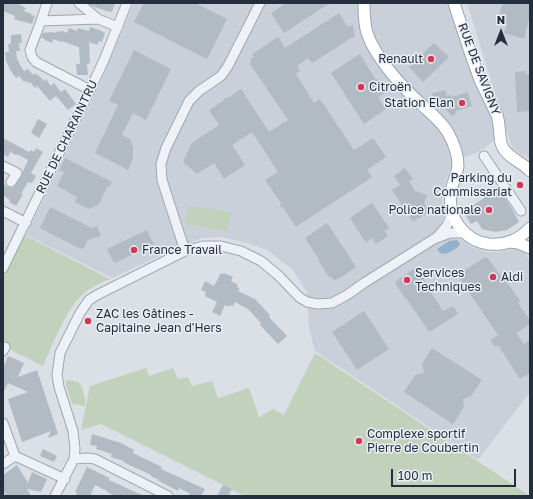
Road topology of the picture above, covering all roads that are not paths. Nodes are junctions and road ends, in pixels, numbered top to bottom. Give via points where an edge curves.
1 (47, 3) edge
2 (79, 3) edge
3 (127, 3) edge
4 (260, 3) edge
5 (364, 3) edge
6 (454, 3) edge
7 (98, 19) junction
8 (41, 21) junction
9 (118, 26) junction
10 (90, 90) junction
11 (484, 156) dead end
12 (3, 166) edge
13 (528, 167) edge
14 (11, 182) dead end
15 (452, 209) junction
16 (3, 211) edge
17 (521, 211) dead end
18 (26, 223) junction
19 (530, 228) edge
20 (465, 233) junction
21 (434, 239) junction
22 (509, 242) junction
23 (530, 248) edge
24 (185, 251) junction
25 (3, 268) edge
26 (3, 423) edge
27 (15, 456) junction
28 (74, 459) junction
29 (3, 464) edge
30 (64, 479) junction
31 (55, 496) edge
32 (168, 496) edge

1 - 8 street
2 - 7 street
3 - 9 street, RUE DE CHARAINTRU
4 - 24 street via 221,76 189,101 161,164 162,180
5 - 15 main road via 365,25 377,53 391,72 444,126 452,142 458,165 451,190
6 - 13 main road, RUE DE SAVIGNY via 475,68 497,115 504,149
7 - 8 street
7 - 9 street
8 - 10 street via 30,50 32,57 36,62
9 - 10 street, RUE DE CHARAINTRU
10 - 18 street, RUE DE CHARAINTRU
11 - 17 street
12 - 14 street via 17,173
15 - 20 main road via 457,225
15 - 21 street via 446,227
16 - 18 street
18 - 25 street, RUE DE CHARAINTRU
19 - 22 main road
20 - 21 street via 450,233
20 - 22 main road via 482,243
21 - 24 street via 347,295 332,303 318,304 299,297 261,261 241,251 221,246 202,246
22 - 23 main road
24 - 28 street via 97,294 80,313 60,353 57,375 73,431
26 - 27 street
27 - 29 street
27 - 30 street
28 - 30 street
28 - 32 street via 95,459
30 - 31 street

